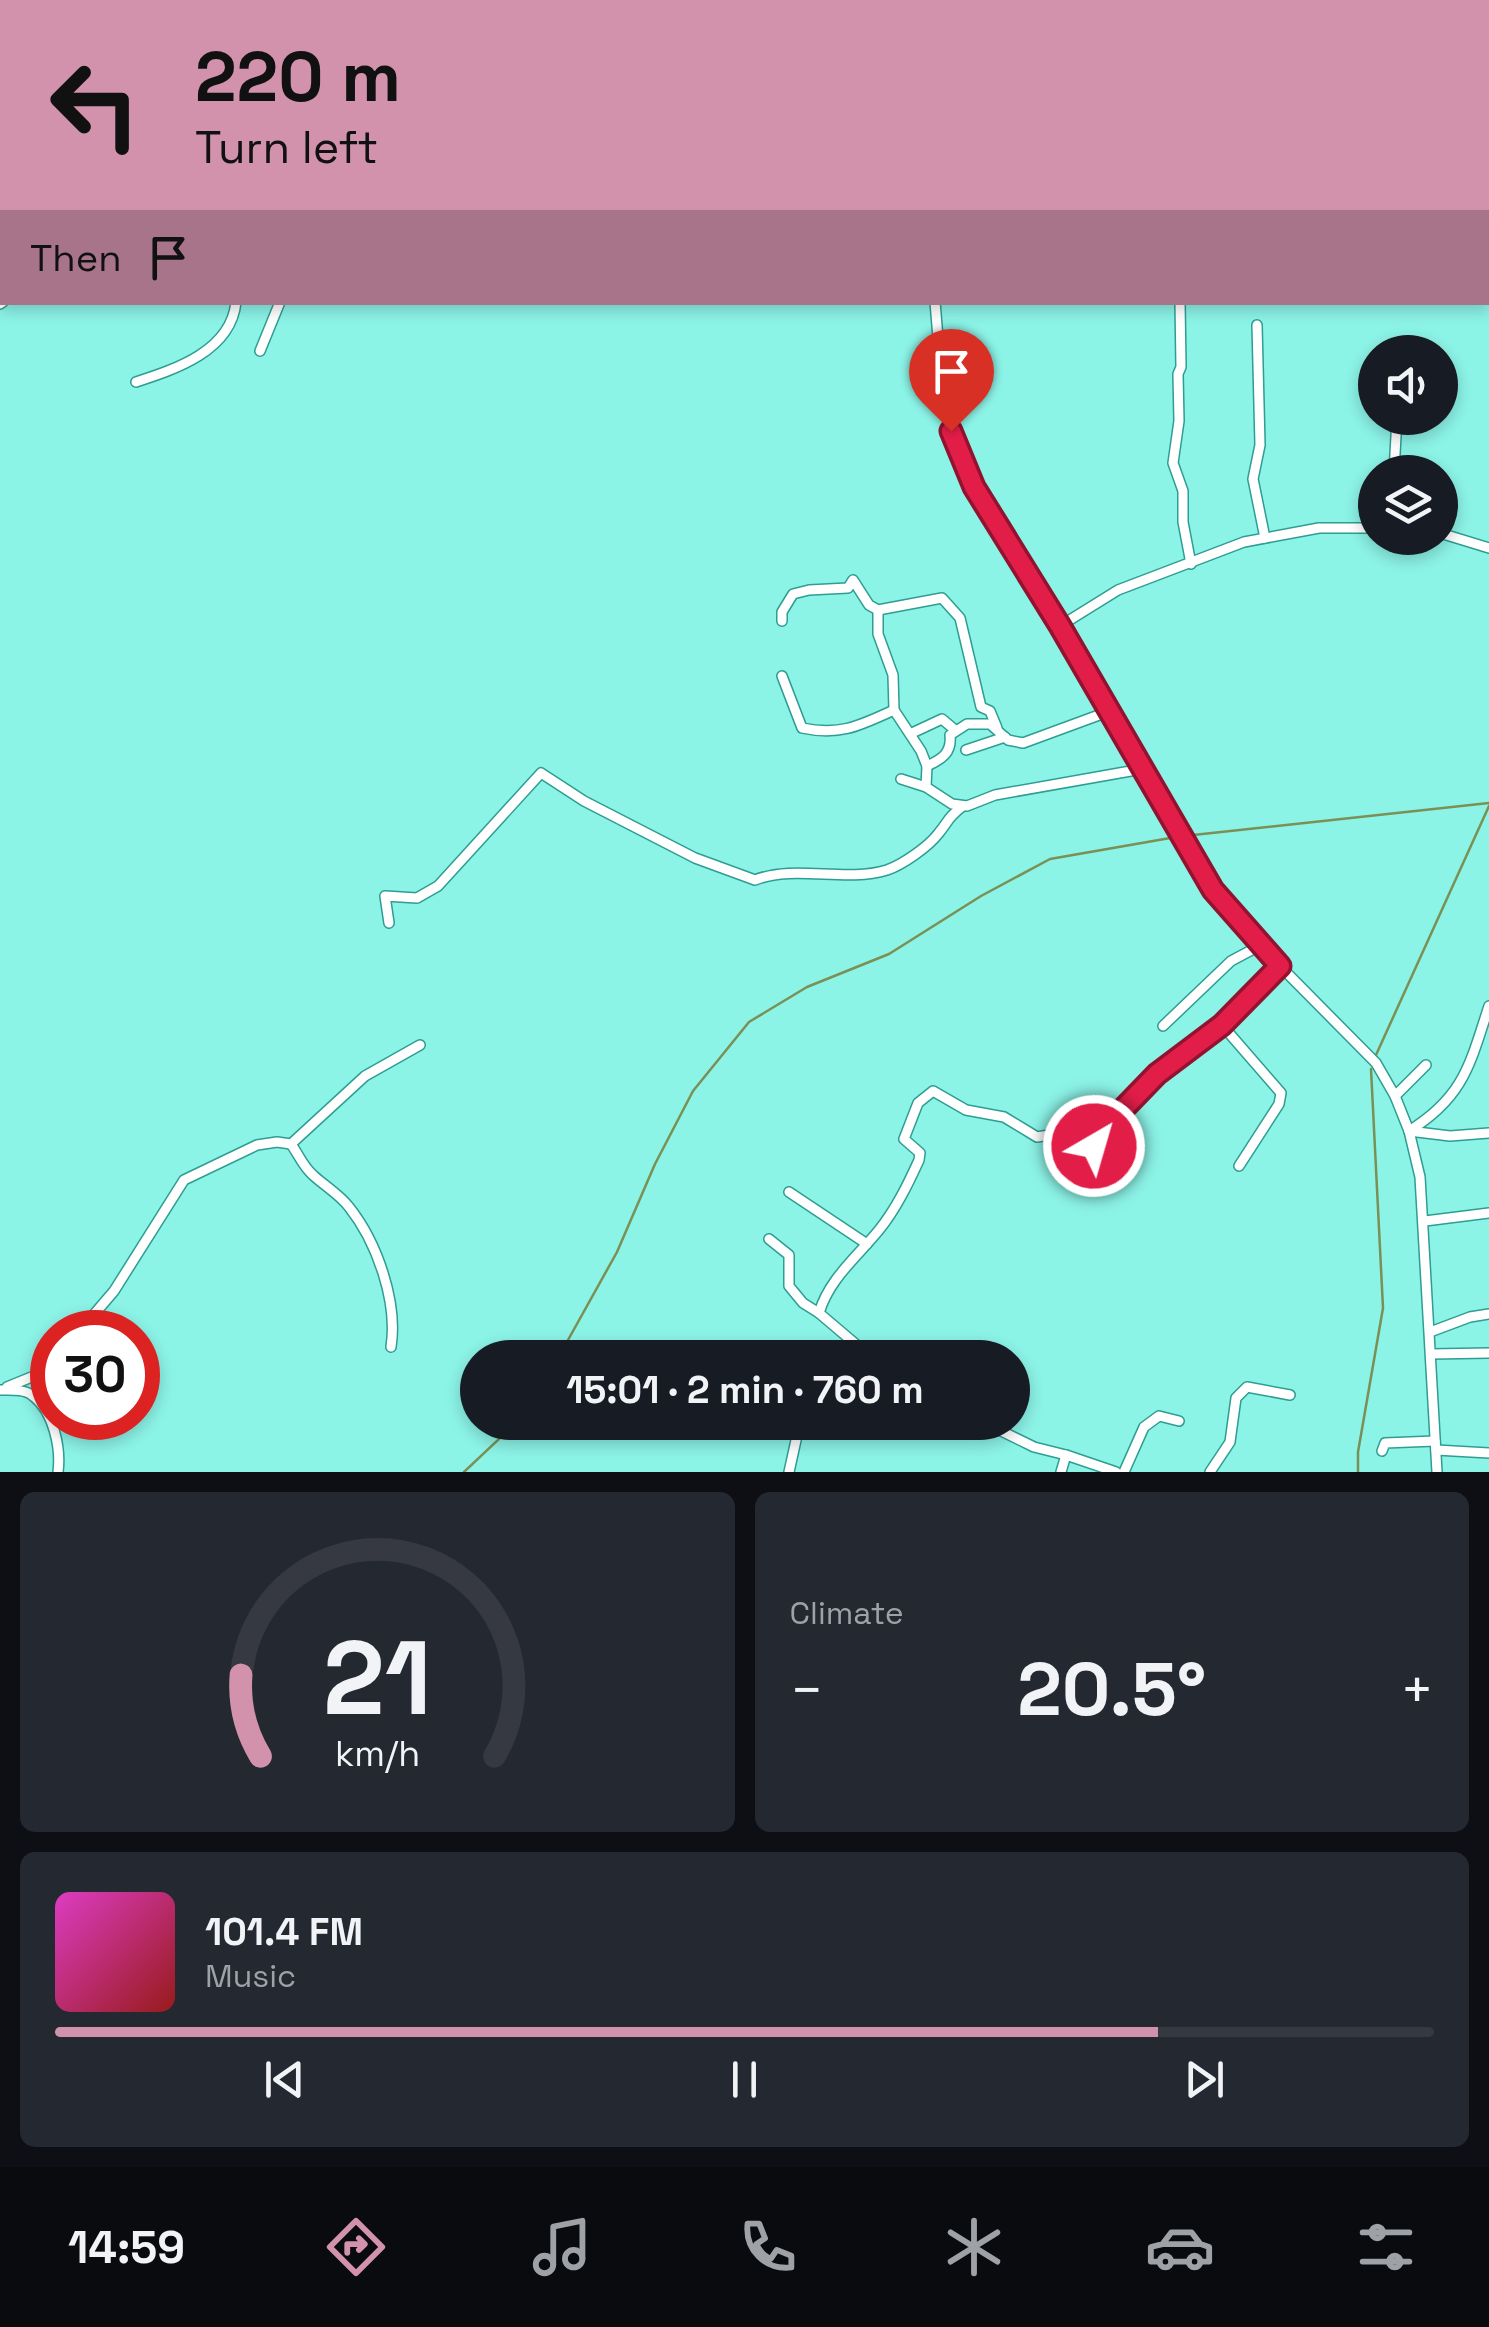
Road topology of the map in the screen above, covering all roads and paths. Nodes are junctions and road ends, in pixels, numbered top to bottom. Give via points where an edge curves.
1 (236, 305) edge
2 (279, 305) edge
3 (935, 305) edge
4 (1180, 305) edge
5 (1257, 325) dead end
6 (260, 351) dead end
7 (136, 382) dead end
8 (1358, 528) edge
9 (1265, 538) junction
10 (1458, 539) edge
11 (1489, 548) edge
12 (1191, 564) junction
13 (878, 610) junction
14 (782, 620) dead end
15 (1060, 626) junction
16 (782, 676) dead end
17 (894, 710) junction
18 (1110, 711) junction
19 (998, 728) junction
20 (955, 730) junction
21 (912, 734) junction
22 (1005, 737) junction
23 (966, 750) dead end
24 (927, 766) junction
25 (1142, 769) junction
26 (901, 778) dead end
27 (926, 788) junction
28 (964, 806) junction
29 (389, 923) dead end
30 (1261, 945) junction
31 (1280, 966) junction
32 (1489, 1006) edge
33 (1222, 1025) junction
34 (1163, 1026) dead end
35 (420, 1044) dead end
36 (1426, 1065) dead end
37 (1395, 1096) junction
38 (1408, 1131) junction
39 (1489, 1133) edge
40 (1097, 1136) junction
41 (291, 1144) junction
42 (1239, 1166) dead end
43 (1121, 1181) dead end
44 (789, 1192) dead end
45 (1489, 1213) edge
46 (1425, 1221) junction
47 (769, 1238) dead end
48 (866, 1244) junction
49 (97, 1310) edge
50 (819, 1314) junction
51 (1489, 1314) edge
52 (1430, 1332) junction
53 (852, 1340) edge
54 (391, 1347) dead end
55 (1489, 1353) edge
56 (1431, 1354) junction
57 (30, 1378) edge
58 (1, 1390) edge
59 (1290, 1395) dead end
60 (1179, 1420) dead end
61 (796, 1440) edge
62 (1020, 1440) edge
63 (1436, 1446) junction
64 (1382, 1451) dead end
65 (1489, 1453) edge
66 (1066, 1455) junction
67 (58, 1472) edge
68 (789, 1472) edge
69 (1061, 1472) edge
70 (1116, 1472) edge
71 (1124, 1472) edge
72 (1210, 1472) edge
73 (1437, 1472) edge

1 - 7 street via 224,335 210,347
2 - 6 street
3 - 15 street via 940,384 958,453
4 - 12 street via 1173,463
5 - 9 street via 1260,446 1253,479
8 - 9 street
9 - 12 street
10 - 11 street
12 - 15 street via 1118,590
13 - 14 street via 853,580 848,588 793,594
13 - 17 street
13 - 19 street via 942,598 960,618 981,707 990,710
15 - 18 street
16 - 17 street via 802,728 827,733
17 - 21 street
18 - 22 street via 1034,741
18 - 25 street
19 - 20 street via 966,724
19 - 22 street
20 - 21 street via 942,720
20 - 24 street via 946,755
21 - 24 street
22 - 23 street
24 - 27 street
25 - 28 street
25 - 30 street via 1213,890
26 - 27 street
27 - 28 street
28 - 29 street via 930,842 890,869 755,880 694,858 541,773 438,886 417,898 385,896
30 - 31 street
30 - 34 street via 1231,961
31 - 33 street
31 - 37 street via 1376,1063
32 - 38 street via 1462,1084
33 - 40 street via 1157,1074
33 - 42 street via 1281,1093
35 - 41 street via 364,1076
36 - 37 street
37 - 38 street
38 - 39 street
38 - 46 street
40 - 43 street via 1097,1159
40 - 48 street via 1059,1124 1036,1137 1004,1117 966,1110 933,1091 918,1102 904,1139 920,1160
41 - 49 street via 257,1145 184,1180
41 - 54 street via 348,1206 376,1255 392,1314
44 - 48 street
45 - 46 street
46 - 52 street
47 - 50 street via 789,1256 789,1286
48 - 50 street via 838,1276
50 - 53 street
51 - 52 street
52 - 56 street
55 - 56 street
56 - 63 street
57 - 58 street
58 - 67 street via 37,1399 53,1428
59 - 72 street via 1247,1388 1236,1398 1230,1442
60 - 71 street via 1158,1416 1144,1427
61 - 68 street
62 - 66 street
63 - 64 street via 1386,1442
63 - 65 street
63 - 73 street
66 - 69 street
66 - 70 street

